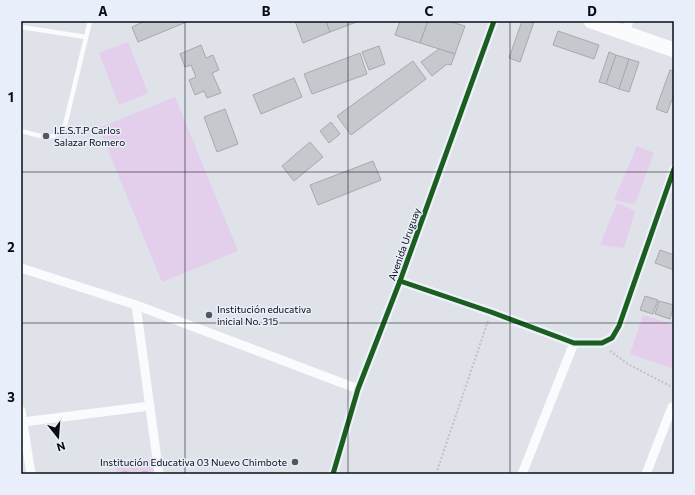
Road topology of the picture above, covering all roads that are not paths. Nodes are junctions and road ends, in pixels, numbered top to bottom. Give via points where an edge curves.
1 (90, 21) edge
2 (494, 21) edge
3 (591, 21) edge
4 (21, 26) edge
5 (627, 27) edge
6 (86, 36) junction
7 (674, 50) edge
8 (21, 132) edge
9 (674, 169) edge
10 (21, 268) edge
11 (400, 281) junction
12 (136, 305) junction
13 (574, 343) junction
14 (358, 389) junction
15 (150, 406) junction
16 (672, 407) dead end
17 (21, 411) edge
18 (23, 422) junction
19 (31, 474) edge
20 (158, 474) edge
21 (333, 474) edge
22 (522, 474) edge
23 (646, 474) edge

1 - 6 lane
2 - 11 street, Avenida Uruguay
3 - 5 main road
4 - 6 lane
5 - 7 main road
6 - 8 lane via 63,130 49,137
9 - 13 street via 619,326 612,338 602,343
10 - 12 street
11 - 13 street
11 - 14 street, Avenida Uruguay
12 - 14 street
12 - 15 street
13 - 22 street
14 - 21 street, Avenida Uruguay
15 - 18 street
15 - 20 street
16 - 23 street
17 - 18 street
18 - 19 street

